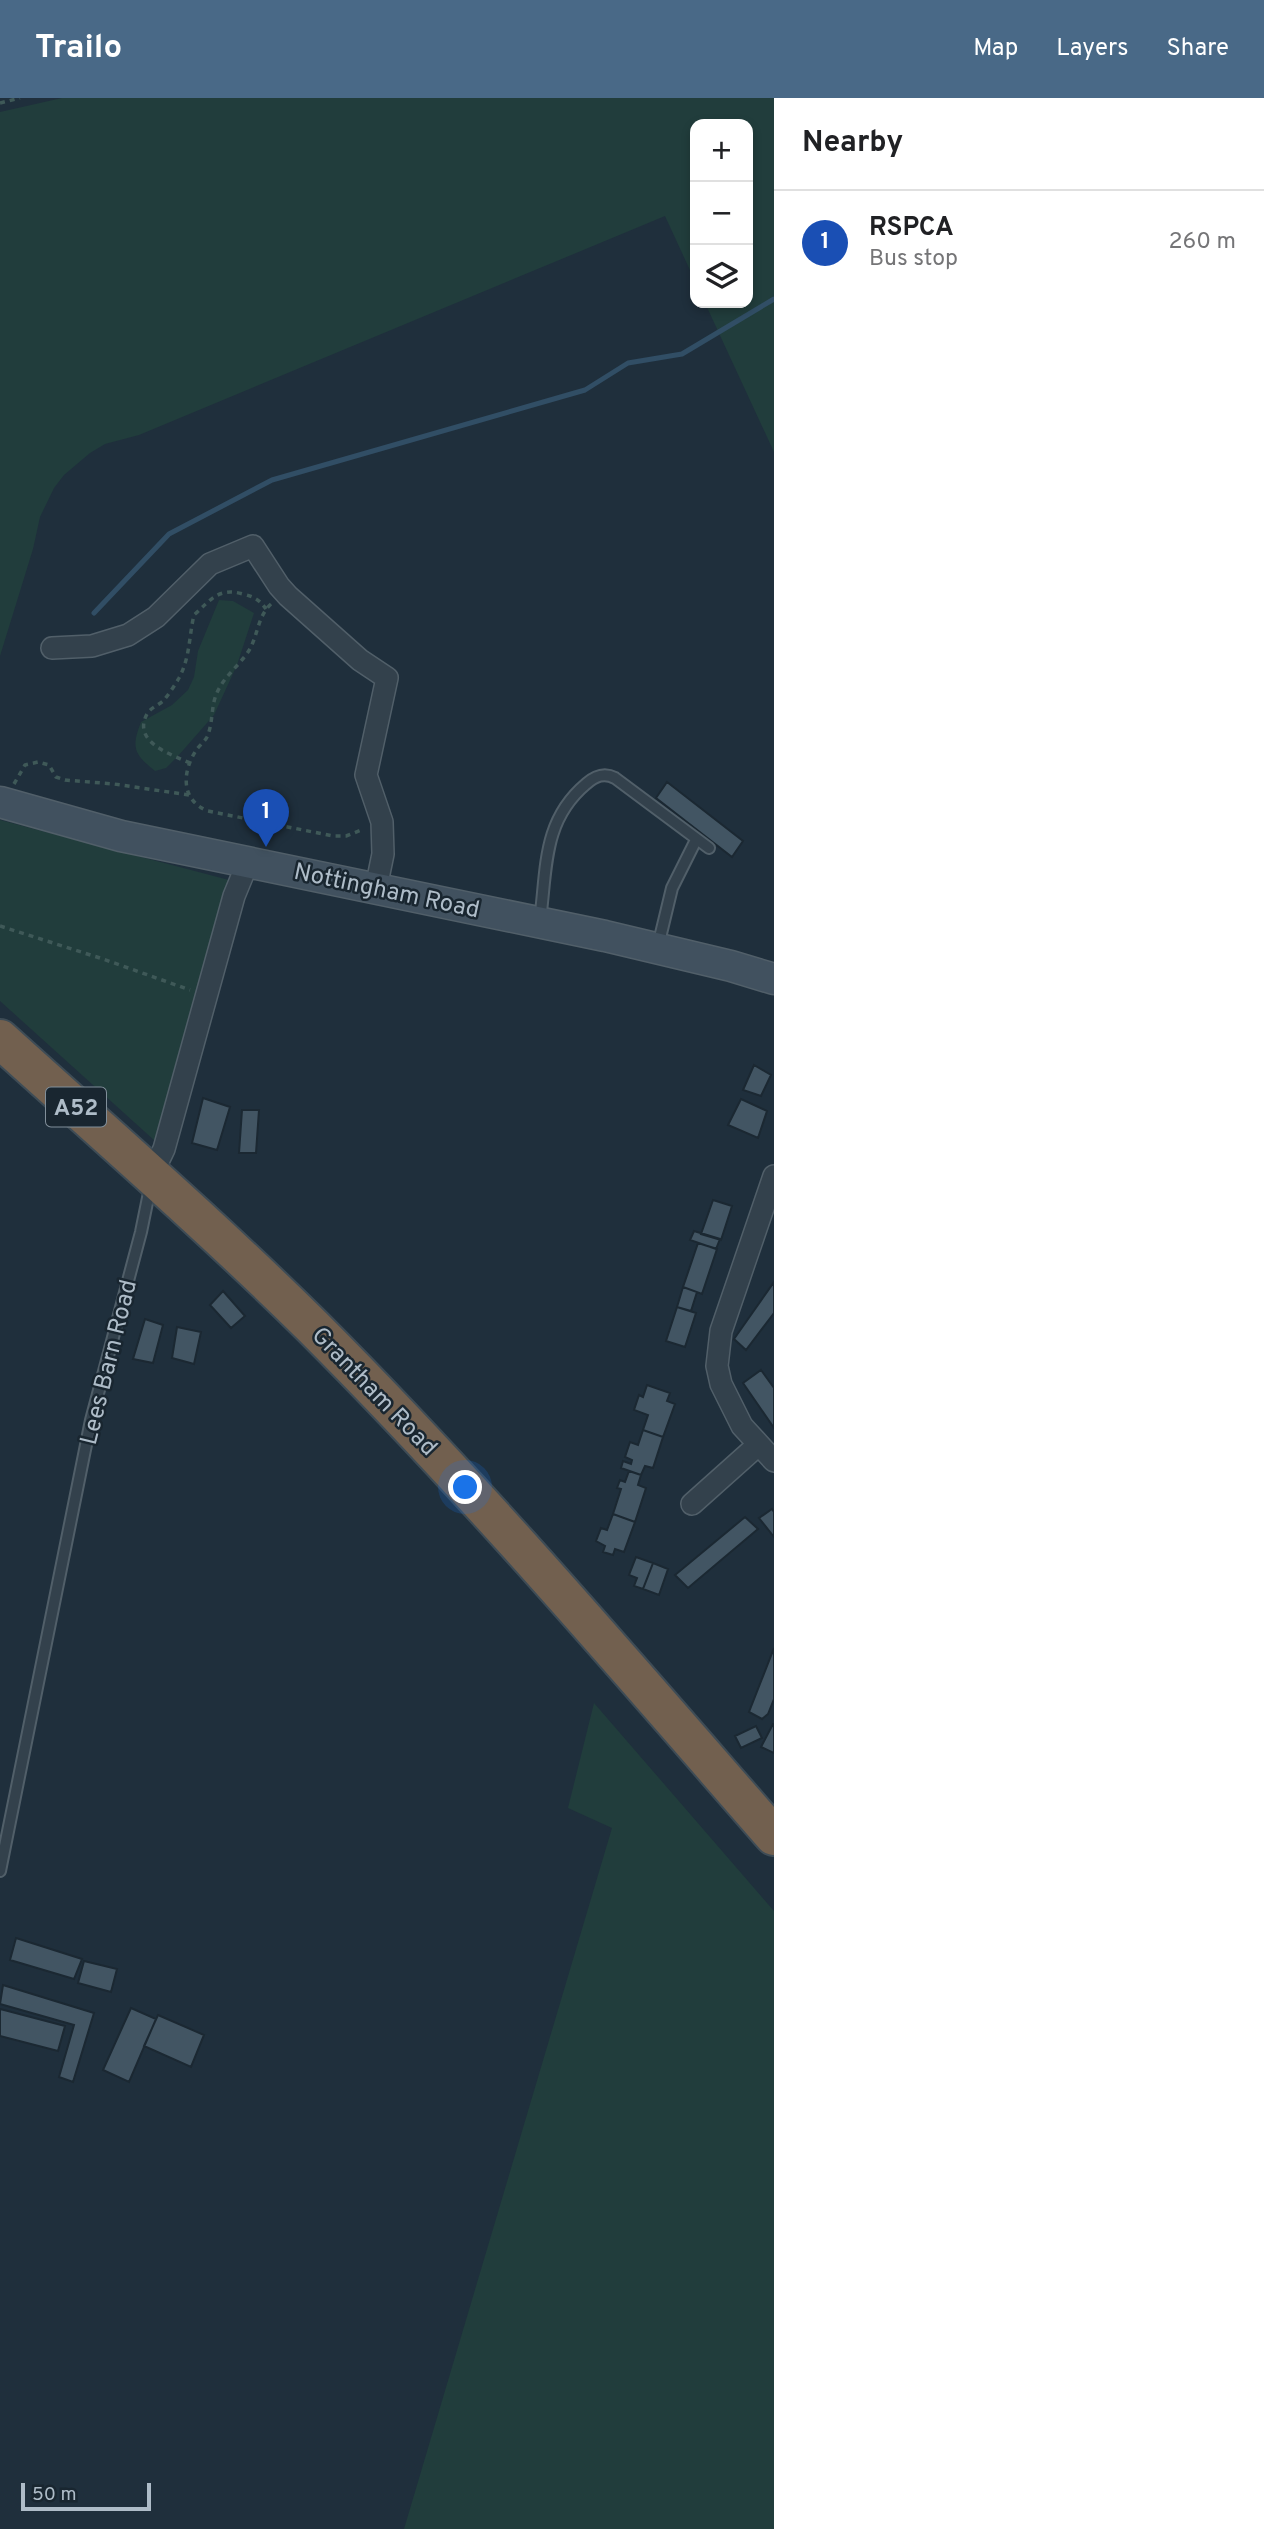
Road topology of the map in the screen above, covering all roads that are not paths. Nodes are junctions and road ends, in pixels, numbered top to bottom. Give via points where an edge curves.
1 (52, 648) dead end
2 (5, 797) edge
3 (696, 840) junction
4 (709, 848) dead end
5 (248, 862) junction
6 (376, 888) junction
7 (539, 922) junction
8 (657, 949) junction
9 (774, 979) edge
10 (0, 1039) edge
11 (152, 1174) junction
12 (774, 1176) edge
13 (766, 1224) edge
14 (758, 1445) junction
15 (774, 1461) edge
16 (692, 1504) dead end
17 (774, 1836) edge
18 (0, 1871) edge

1 - 6 street via 92,646 128,635 156,617 210,564 253,546 288,596 387,678 366,775 382,822 383,854
2 - 5 street, Nottingham Road via 121,836
3 - 4 lane
3 - 7 lane via 615,778 598,776 576,793 557,821 544,867
3 - 8 lane via 672,888
5 - 6 street, Nottingham Road
5 - 11 street, Lees Barn Road via 234,896 164,1149
6 - 7 street, Nottingham Road
7 - 8 street, Nottingham Road
8 - 9 street, Nottingham Road
10 - 11 highway, Grantham Road / A52
11 - 17 highway, Grantham Road / A52 via 312,1326 480,1500
11 - 18 lane, Lees Barn Road via 92,1420
12 - 13 street
13 - 14 street via 721,1331 717,1366 727,1398
14 - 15 street
14 - 16 street

